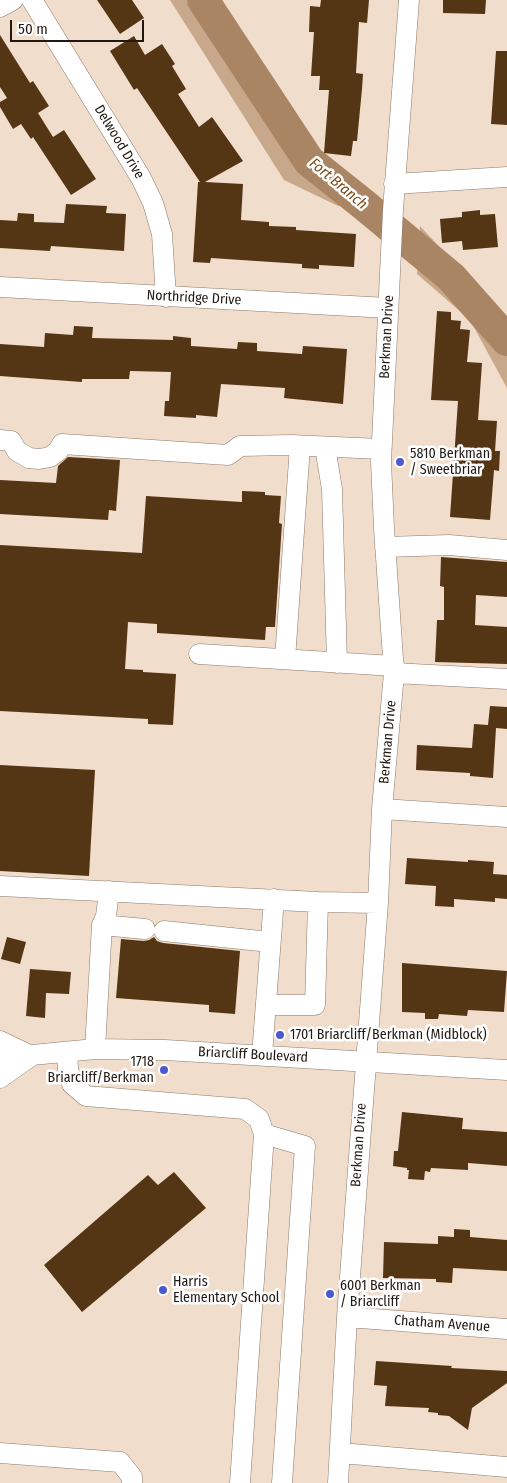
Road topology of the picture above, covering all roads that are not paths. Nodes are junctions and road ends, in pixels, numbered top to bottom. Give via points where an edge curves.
1 (13, 0) edge
2 (32, 0) edge
3 (409, 0) edge
4 (0, 8) edge
5 (507, 177) edge
6 (394, 184) junction
7 (0, 287) edge
8 (166, 297) junction
9 (388, 308) junction
10 (0, 440) edge
11 (300, 446) junction
12 (325, 447) junction
13 (381, 449) junction
14 (385, 547) junction
15 (507, 550) edge
16 (199, 654) dead end
17 (285, 659) junction
18 (337, 663) junction
19 (394, 670) junction
20 (507, 679) edge
21 (382, 809) junction
22 (507, 817) edge
23 (0, 886) edge
24 (109, 892) junction
25 (274, 900) junction
26 (318, 902) junction
27 (378, 903) junction
28 (102, 925) junction
29 (270, 942) junction
30 (266, 1005) junction
31 (0, 1041) edge
32 (95, 1049) junction
33 (67, 1052) junction
34 (262, 1055) junction
35 (31, 1056) junction
36 (0, 1058) edge
37 (365, 1061) junction
38 (507, 1070) edge
39 (0, 1078) edge
40 (264, 1134) junction
41 (347, 1317) junction
42 (507, 1329) edge
43 (0, 1453) edge
44 (340, 1453) junction
45 (507, 1467) edge
46 (132, 1483) edge
47 (240, 1483) edge
48 (282, 1483) edge
49 (338, 1483) edge

1 - 4 street
2 - 8 street, Delwood Drive via 153,203 162,234
3 - 6 street, Berkman Drive
5 - 6 street
6 - 9 street, Berkman Drive
7 - 8 street, Northridge Drive
8 - 9 street, Northridge Drive
9 - 13 street, Berkman Drive
10 - 11 street via 11,441 17,451 39,459 50,457 62,444 228,455 240,446
11 - 12 street
11 - 17 street
12 - 13 street
12 - 18 street via 332,489
13 - 14 street, Berkman Drive
14 - 15 street via 449,545
14 - 19 street, Berkman Drive
16 - 17 street
17 - 18 street
18 - 19 street
19 - 20 street
19 - 21 street, Berkman Drive
21 - 22 street
21 - 27 street, Berkman Drive
23 - 24 street
24 - 25 street
24 - 28 street
25 - 26 street
25 - 29 street
26 - 27 street
26 - 30 street via 315,1006
27 - 37 street, Berkman Drive
28 - 29 street
28 - 32 street
29 - 30 street
30 - 34 street
31 - 35 street
32 - 33 street, Briarcliff Boulevard
32 - 34 street, Briarcliff Boulevard
33 - 35 street, Briarcliff Boulevard
33 - 40 street via 72,1084 86,1096 245,1109 259,1119
34 - 37 street, Briarcliff Boulevard
35 - 36 street, Briarcliff Boulevard
35 - 39 street
37 - 38 street, Briarcliff Boulevard
37 - 41 street, Berkman Drive
40 - 47 street
40 - 48 street via 305,1146
41 - 42 street, Chatham Avenue
41 - 44 street, Berkman Drive
43 - 46 street via 120,1462 132,1477
44 - 45 street
44 - 49 street, Berkman Drive

